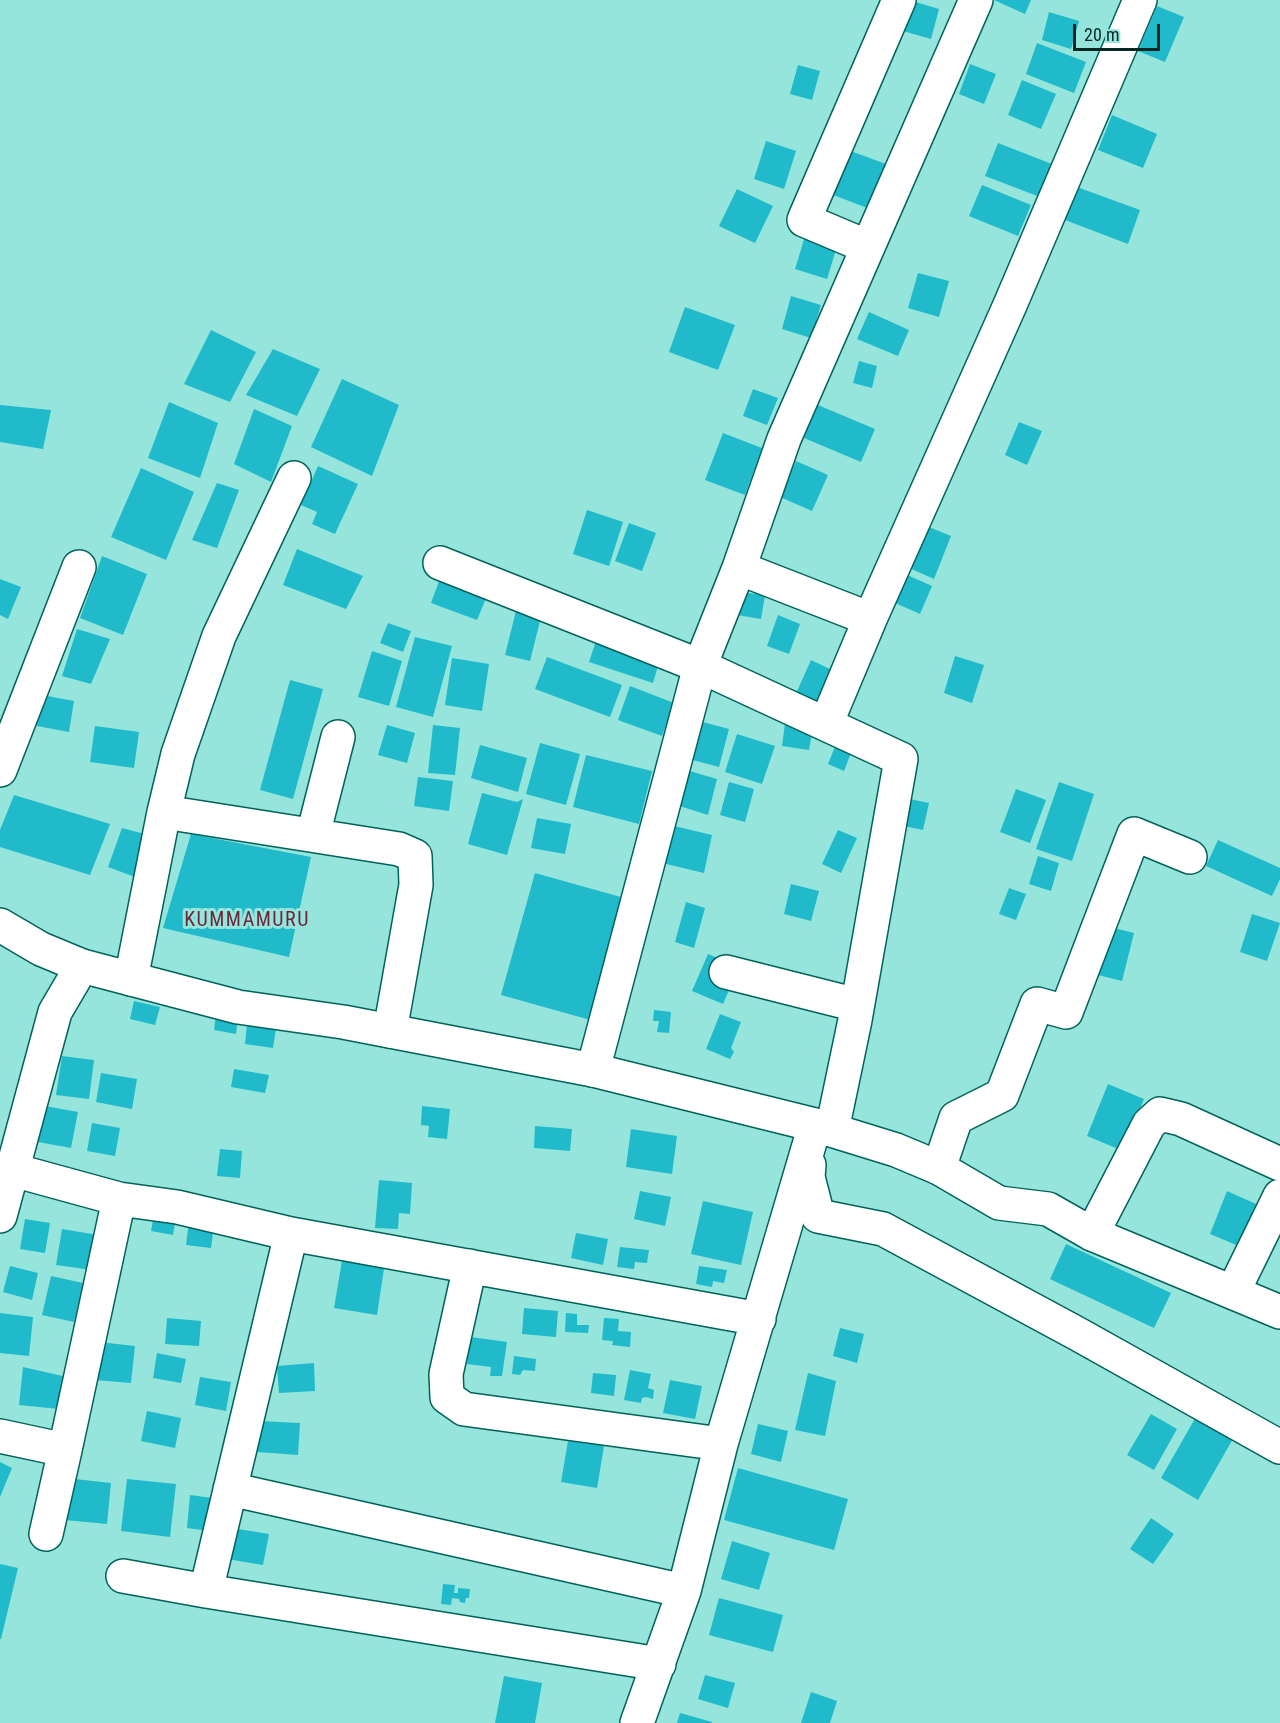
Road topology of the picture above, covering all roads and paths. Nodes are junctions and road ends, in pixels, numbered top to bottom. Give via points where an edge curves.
1 (899, 0) edge
2 (976, 0) edge
3 (1140, 0) edge
4 (868, 247) junction
5 (294, 478) dead end
6 (440, 563) dead end
7 (79, 567) dead end
8 (739, 568) junction
9 (870, 619) junction
10 (699, 666) junction
11 (826, 724) junction
12 (338, 737) dead end
13 (0, 770) edge
14 (164, 812) junction
15 (313, 836) junction
16 (1190, 857) dead end
17 (0, 925) edge
18 (82, 966) junction
19 (726, 972) dead end
20 (131, 980) junction
21 (857, 1005) junction
22 (390, 1031) junction
23 (593, 1070) junction
24 (824, 1128) junction
25 (1280, 1164) edge
26 (939, 1168) junction
27 (13, 1170) junction
28 (1280, 1196) edge
29 (119, 1199) junction
30 (0, 1216) edge
31 (291, 1234) junction
32 (1092, 1234) junction
33 (470, 1266) junction
34 (1233, 1292) junction
35 (1280, 1312) edge
36 (759, 1318) junction
37 (0, 1436) edge
38 (721, 1444) junction
39 (1280, 1447) edge
40 (65, 1450) junction
41 (230, 1489) junction
42 (46, 1534) dead end
43 (123, 1576) dead end
44 (206, 1591) junction
45 (684, 1591) junction
46 (659, 1664) junction
47 (637, 1723) edge

1 - 4 street via 804,220
2 - 4 street
3 - 9 street via 1011,305
4 - 8 street via 784,439
5 - 14 street via 219,636 178,754
6 - 10 street
7 - 13 street
8 - 9 street
8 - 10 street
9 - 11 street
10 - 11 street
10 - 23 street
11 - 21 street via 902,759
12 - 15 street
14 - 15 street
14 - 20 street
15 - 22 street via 399,849 415,856 416,885
16 - 26 street via 1134,834 1066,1012 1037,1004 1002,1095 956,1118
17 - 18 street via 41,949
18 - 20 street
18 - 27 street via 55,1012
19 - 21 street
20 - 22 street via 238,1007
21 - 24 street
22 - 23 street
23 - 24 street
24 - 26 street
24 - 36 street
24 - 39 street via 808,1177 818,1216 883,1229
25 - 32 street via 1181,1119 1160,1114 1149,1124
26 - 32 street via 999,1203 1048,1209
27 - 29 street
27 - 30 street
28 - 34 street
29 - 31 street
29 - 40 street
31 - 33 street
31 - 41 street
32 - 34 street
33 - 36 street
33 - 38 street via 446,1374 447,1397 464,1409
34 - 35 street
36 - 38 street
37 - 40 street
38 - 45 street
40 - 42 street
41 - 44 street
41 - 45 street
43 - 44 street
44 - 46 street
45 - 46 street
46 - 47 street

